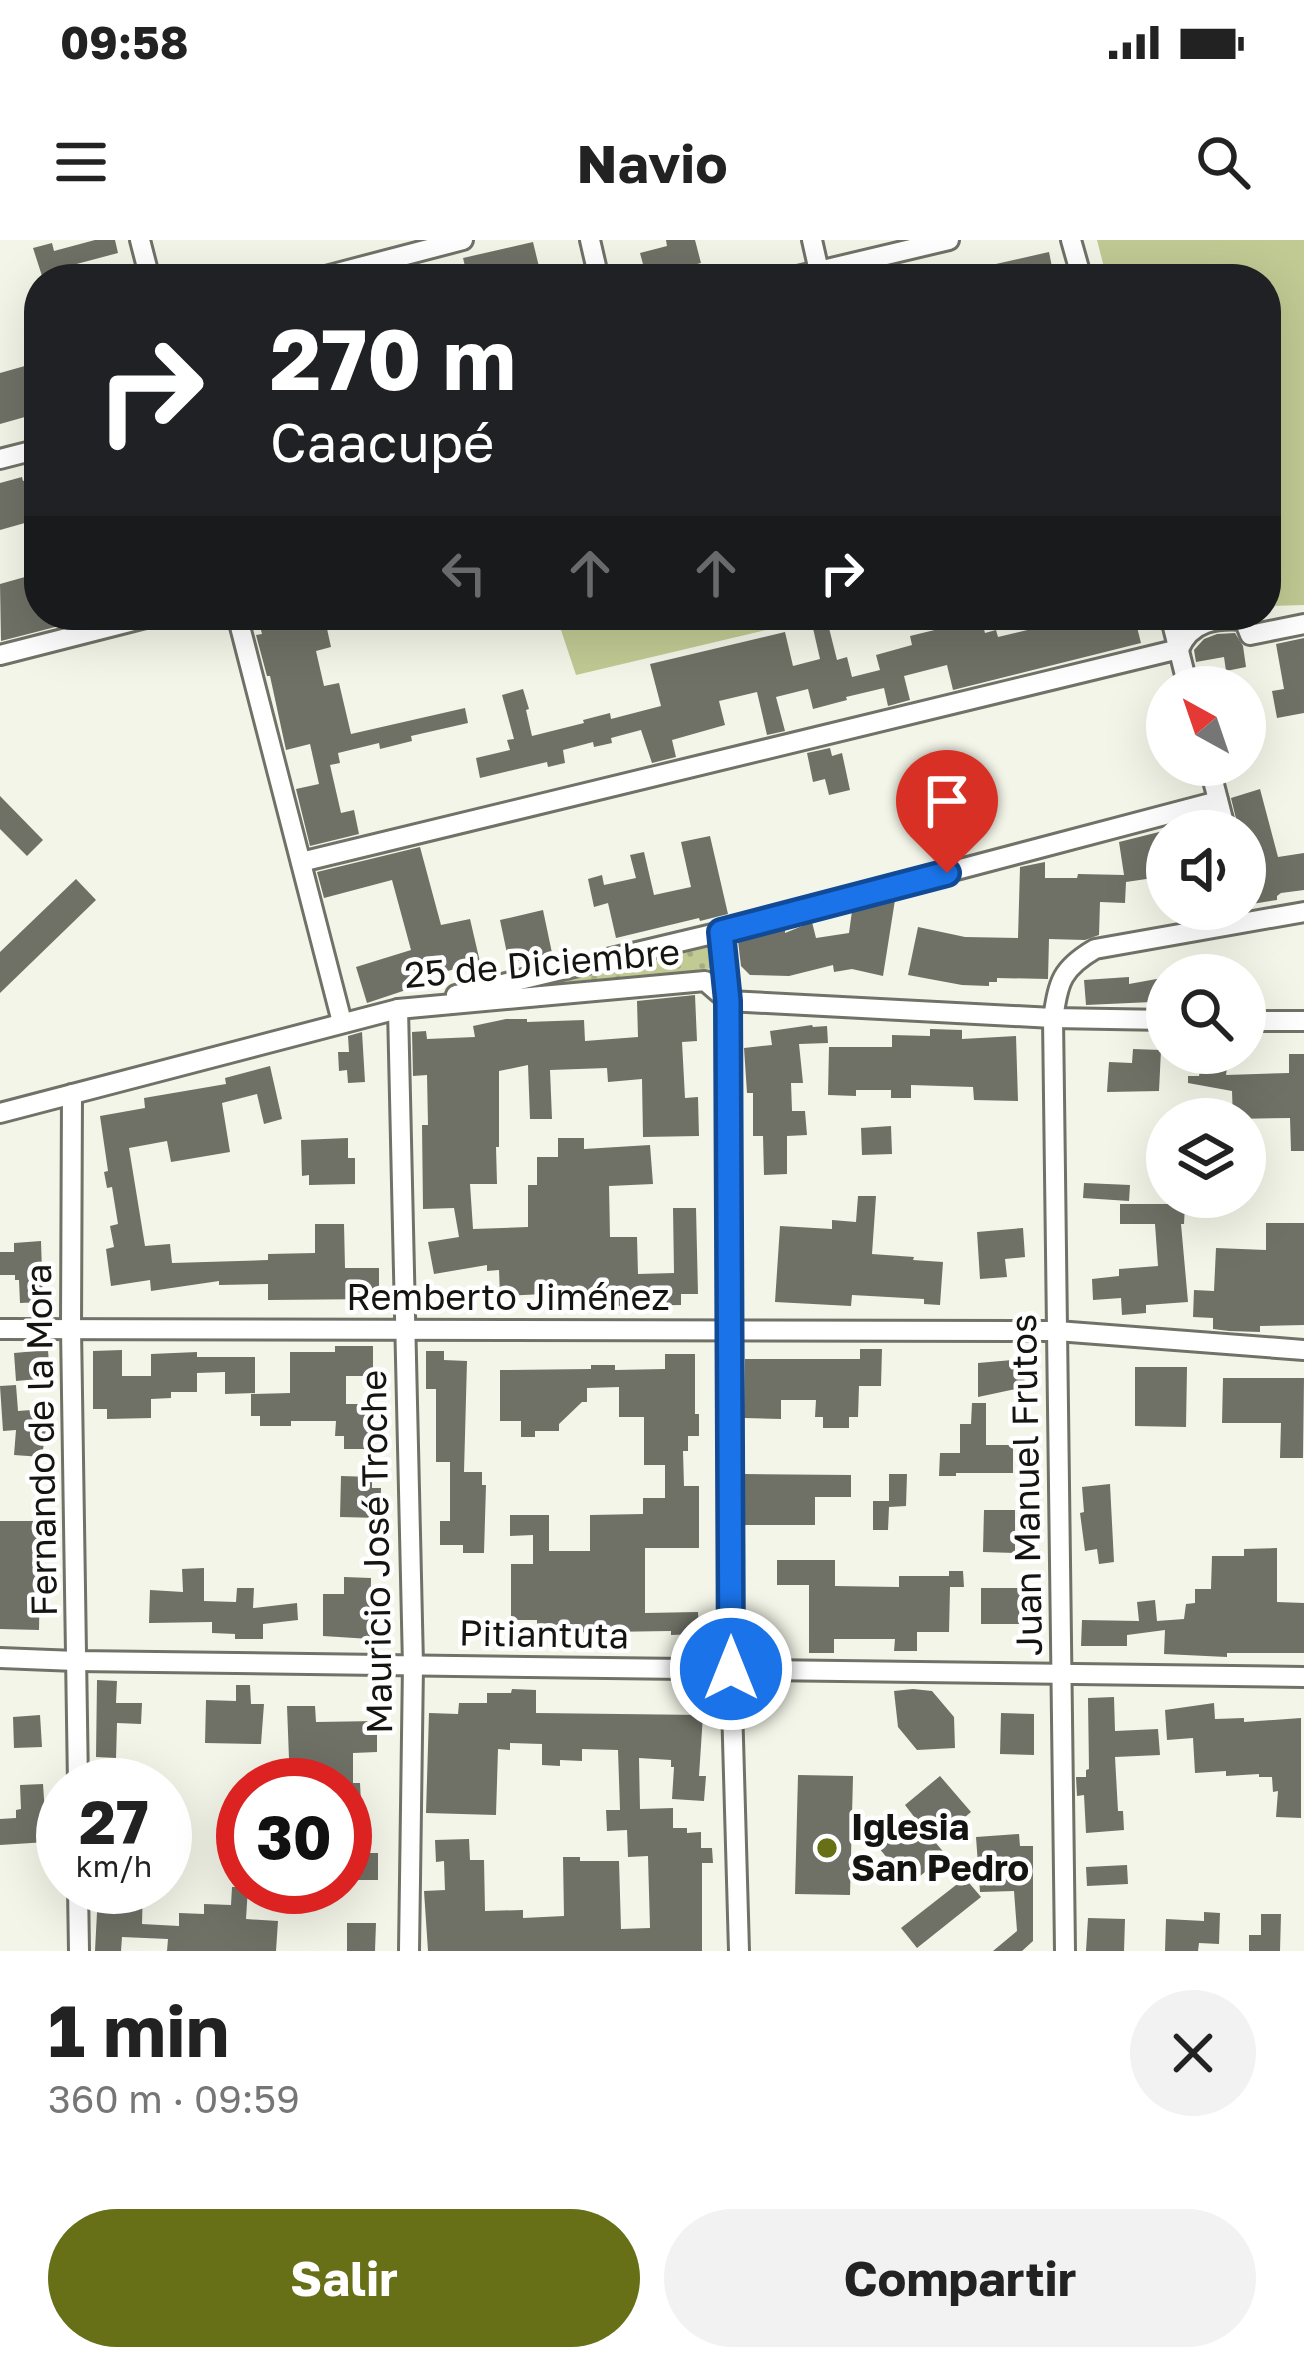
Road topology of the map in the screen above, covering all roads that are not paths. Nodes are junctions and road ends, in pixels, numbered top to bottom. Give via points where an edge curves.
1 (463, 240) edge
2 (949, 240) edge
3 (371, 264) edge
4 (848, 264) edge
5 (98, 630) edge
6 (241, 630) edge
7 (1174, 630) edge
8 (1191, 630) edge
9 (1248, 630) edge
10 (1275, 630) edge
11 (1179, 650) junction
12 (0, 655) edge
13 (1183, 666) edge
14 (1214, 786) edge
15 (1218, 801) junction
16 (1220, 810) edge
17 (301, 862) junction
18 (1304, 912) edge
19 (1266, 920) edge
20 (1208, 930) edge
21 (721, 932) junction
22 (728, 1001) junction
23 (398, 1009) junction
24 (1053, 1018) junction
25 (1146, 1020) edge
26 (1266, 1021) edge
27 (343, 1022) junction
28 (1304, 1022) edge
29 (72, 1094) junction
30 (0, 1113) edge
31 (71, 1328) junction
32 (0, 1329) edge
33 (406, 1329) junction
34 (730, 1330) junction
35 (1057, 1330) junction
36 (1304, 1350) edge
37 (0, 1658) edge
38 (76, 1661) junction
39 (413, 1665) junction
40 (731, 1669) junction
41 (1062, 1674) junction
42 (1304, 1677) edge
43 (77, 1758) edge
44 (78, 1914) edge
45 (79, 1951) edge
46 (409, 1951) edge
47 (739, 1951) edge
48 (1065, 1951) edge

1 - 3 street
2 - 4 street
5 - 12 street
6 - 17 street
7 - 11 street
8 - 11 street
9 - 10 street
11 - 13 street
11 - 17 street
14 - 15 street
15 - 16 street
15 - 21 street
17 - 27 street
18 - 19 street, Juan Manuel Frutos
20 - 24 street, Juan Manuel Frutos via 1095,949 1072,962 1058,983
21 - 22 street
21 - 23 street
22 - 23 street, 25 de Diciembre via 705,981
22 - 24 street, 25 de Diciembre
22 - 34 street
23 - 27 street, 25 de Diciembre
23 - 33 street, Mauricio José Troche
24 - 25 street, 25 de Diciembre
24 - 35 street, Juan Manuel Frutos
26 - 28 street
27 - 29 street, 25 de Diciembre
29 - 30 street, 25 de Diciembre
29 - 31 street, Fernando de la Mora
31 - 32 street, Remberto Jiménez
31 - 33 street, Remberto Jiménez
31 - 38 street, Fernando de la Mora
33 - 34 street, Remberto Jiménez
33 - 39 street, Mauricio José Troche
34 - 35 street, Remberto Jiménez
34 - 40 street
35 - 36 street, Remberto Jiménez
35 - 41 street, Juan Manuel Frutos
37 - 38 street, Pitiantuta
38 - 39 street, Pitiantuta
38 - 43 street, Fernando de la Mora
39 - 40 street, Pitiantuta
39 - 46 street, Mauricio José Troche
40 - 41 street, Pitiantuta
40 - 47 street
41 - 42 street, Pitiantuta
41 - 48 street, Juan Manuel Frutos
44 - 45 street

